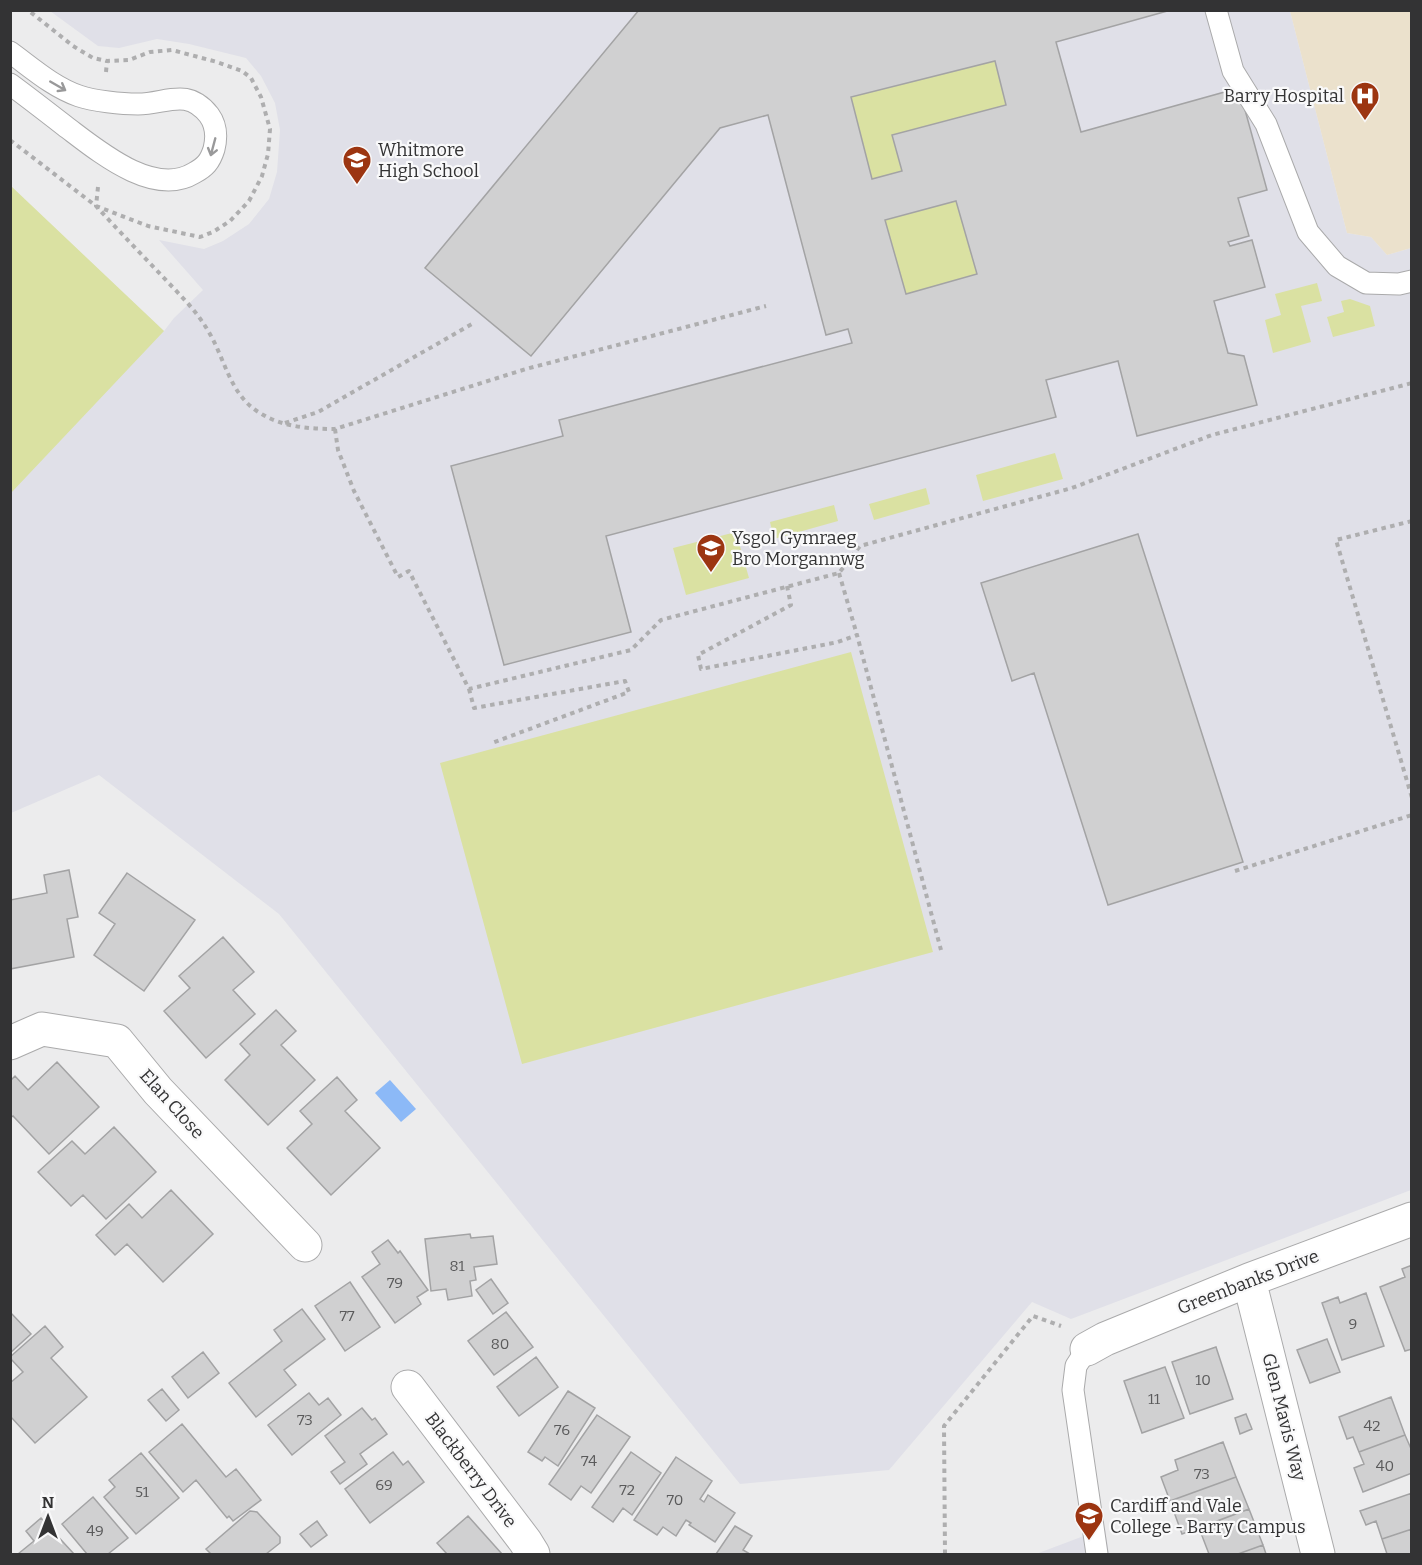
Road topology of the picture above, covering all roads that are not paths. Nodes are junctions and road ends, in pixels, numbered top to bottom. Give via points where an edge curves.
1 (1216, 10) edge
2 (10, 52) edge
3 (10, 84) edge
4 (1412, 281) edge
5 (10, 1043) edge
6 (1412, 1219) edge
7 (304, 1245) dead end
8 (1249, 1280) junction
9 (1087, 1349) joint
10 (408, 1387) dead end
11 (533, 1554) edge
12 (1096, 1554) edge
13 (1318, 1554) edge

1 - 4 lane via 1233,71 1266,123 1308,232 1337,266 1366,283
2 -> 3 lane via 57,87 81,97 139,104 186,99 202,106 217,132 214,151 206,166 188,177 148,177 100,153
5 - 7 street, Elan Close via 42,1029 117,1041 158,1091
6 - 8 street, Greenbanks Drive
8 - 9 street, Greenbanks Drive
8 - 13 street, Glen Mavis Way
9 - 12 lane via 1076,1366 1073,1390
10 - 11 street, Blackberry Drive

